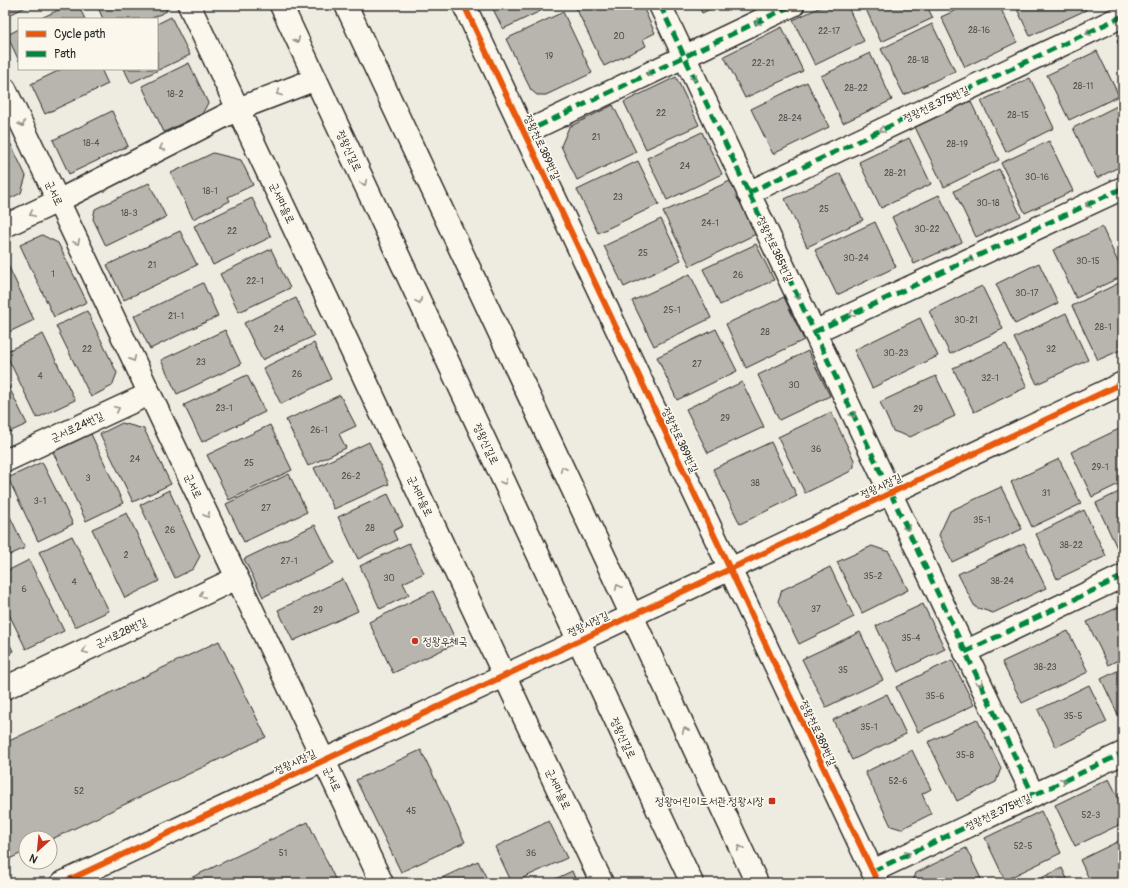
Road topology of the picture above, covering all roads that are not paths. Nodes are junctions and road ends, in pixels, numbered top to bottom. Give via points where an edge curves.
1 (189, 5) edge
2 (281, 5) edge
3 (346, 5) edge
4 (464, 5) edge
5 (660, 5) edge
6 (793, 5) edge
7 (1123, 16) edge
8 (684, 57) junction
9 (316, 79) junction
10 (5, 89) edge
11 (238, 109) junction
12 (524, 133) junction
13 (1123, 188) edge
14 (748, 193) junction
15 (58, 201) junction
16 (5, 226) edge
17 (814, 332) junction
18 (1123, 383) edge
19 (150, 394) junction
20 (5, 461) edge
21 (890, 493) junction
22 (730, 568) junction
23 (1123, 576) edge
24 (237, 578) junction
25 (631, 615) junction
26 (578, 640) junction
27 (965, 652) junction
28 (504, 676) junction
29 (5, 688) edge
30 (1123, 752) edge
31 (324, 760) junction
32 (1033, 795) junction
33 (875, 877) edge
34 (62, 883) edge
35 (382, 883) edge
36 (602, 883) edge
37 (692, 883) edge
38 (757, 883) edge

1 - 11 street, 군서마을로
2 -> 9 street, 정왕신길로
25 -> 3 street
4 - 12 street, 정왕천로389번길
5 - 8 street, 정왕천로385번길
6 -> 8 street
7 -> 14 street, 정왕천로375번길
8 -> 12 street
8 -> 14 street, 정왕천로385번길
9 -> 11 street
9 -> 26 street, 정왕신길로
10 -> 15 street, 군서로
11 -> 15 street
11 - 28 street, 군서마을로
12 - 22 street, 정왕천로389번길
13 -> 17 street
14 -> 17 street, 정왕천로385번길
15 -> 16 street
15 -> 19 street, 군서로
17 -> 21 street, 정왕천로385번길
18 - 21 street, 정왕시장길
20 -> 19 street, 군서로24번길
19 -> 24 street, 군서로
21 - 22 street, 정왕시장길
21 -> 27 street, 정왕시장길
22 - 25 street, 정왕시장길
22 - 33 street, 정왕천로389번길
23 - 27 street
24 -> 29 street, 군서로28번길
24 - 31 street, 군서로
25 - 26 street, 정왕시장길
38 -> 25 street
26 - 28 street, 정왕시장길
26 - 37 street, 정왕신길로
27 -> 32 street, 정왕시장길
28 - 31 street, 정왕시장길
28 - 36 street, 군서마을로
32 -> 30 street, 정왕천로375번길
31 - 34 street, 정왕시장길
31 - 35 street, 군서로
33 -> 32 street, 정왕천로375번길

